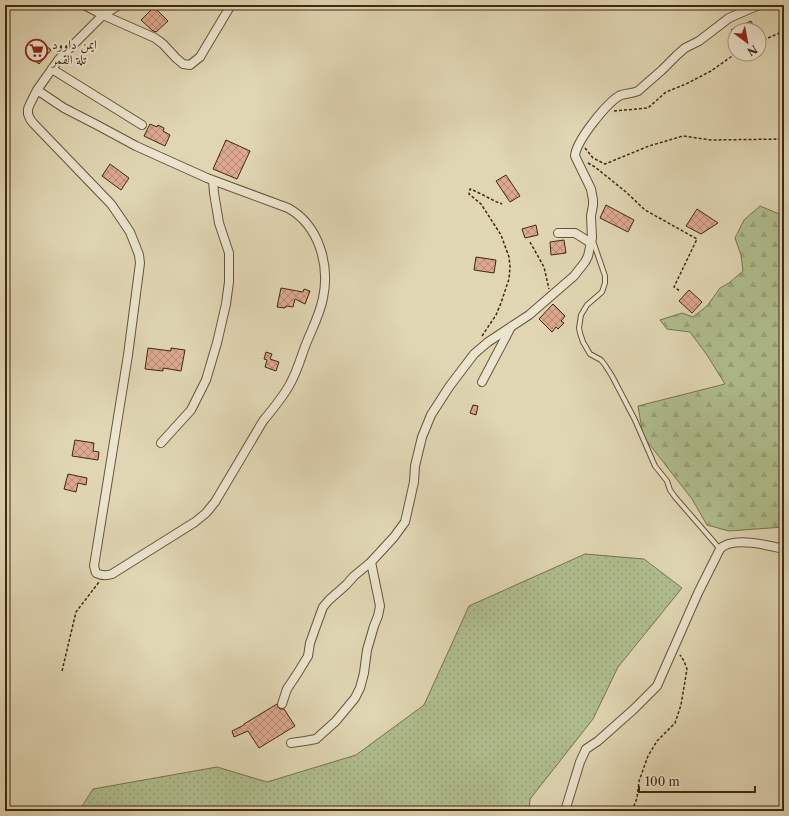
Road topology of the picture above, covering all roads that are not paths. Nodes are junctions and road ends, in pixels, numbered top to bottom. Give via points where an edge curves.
1 (84, 5) edge
2 (119, 5) edge
3 (231, 5) edge
4 (759, 5) edge
5 (103, 15) junction
6 (52, 69) junction
7 (37, 90) junction
8 (142, 125) dead end
9 (213, 181) junction
10 (558, 233) dead end
11 (592, 240) junction
12 (512, 327) junction
13 (482, 382) dead end
14 (161, 443) dead end
15 (720, 549) junction
16 (784, 549) edge
17 (371, 562) junction
18 (282, 704) dead end
19 (291, 743) dead end
20 (566, 811) edge

1 - 5 street
2 - 5 street
3 - 5 street via 200,57 190,65 183,64 155,38
4 - 11 street via 729,18 676,55 642,88 621,95 602,112 580,142 575,156 591,189
5 - 6 street
6 - 7 street
6 - 8 street
7 - 9 street via 64,108 136,146
7 - 9 street via 28,109 30,119 111,204 130,232 139,255 128,355 94,566 96,573 104,576 112,574 189,526 210,508 263,421 290,383 323,298 324,259 316,237 303,219 288,208
9 - 14 street via 219,223 229,253 226,304 206,380 191,410
10 - 11 street via 575,233
11 - 12 street via 588,256 574,276
11 - 15 lane via 605,283 602,292 581,315 579,328 583,342 590,354 601,360 612,376 655,466 667,481 670,490
12 - 13 street
12 - 17 street via 474,354 433,411 418,451 414,482 404,522
15 - 16 street via 732,543 744,542
15 - 20 street via 698,593 662,678 634,709 586,749
17 - 18 street via 323,607 308,656 287,689
17 - 19 street via 380,606 367,650 360,688 336,721 316,739

